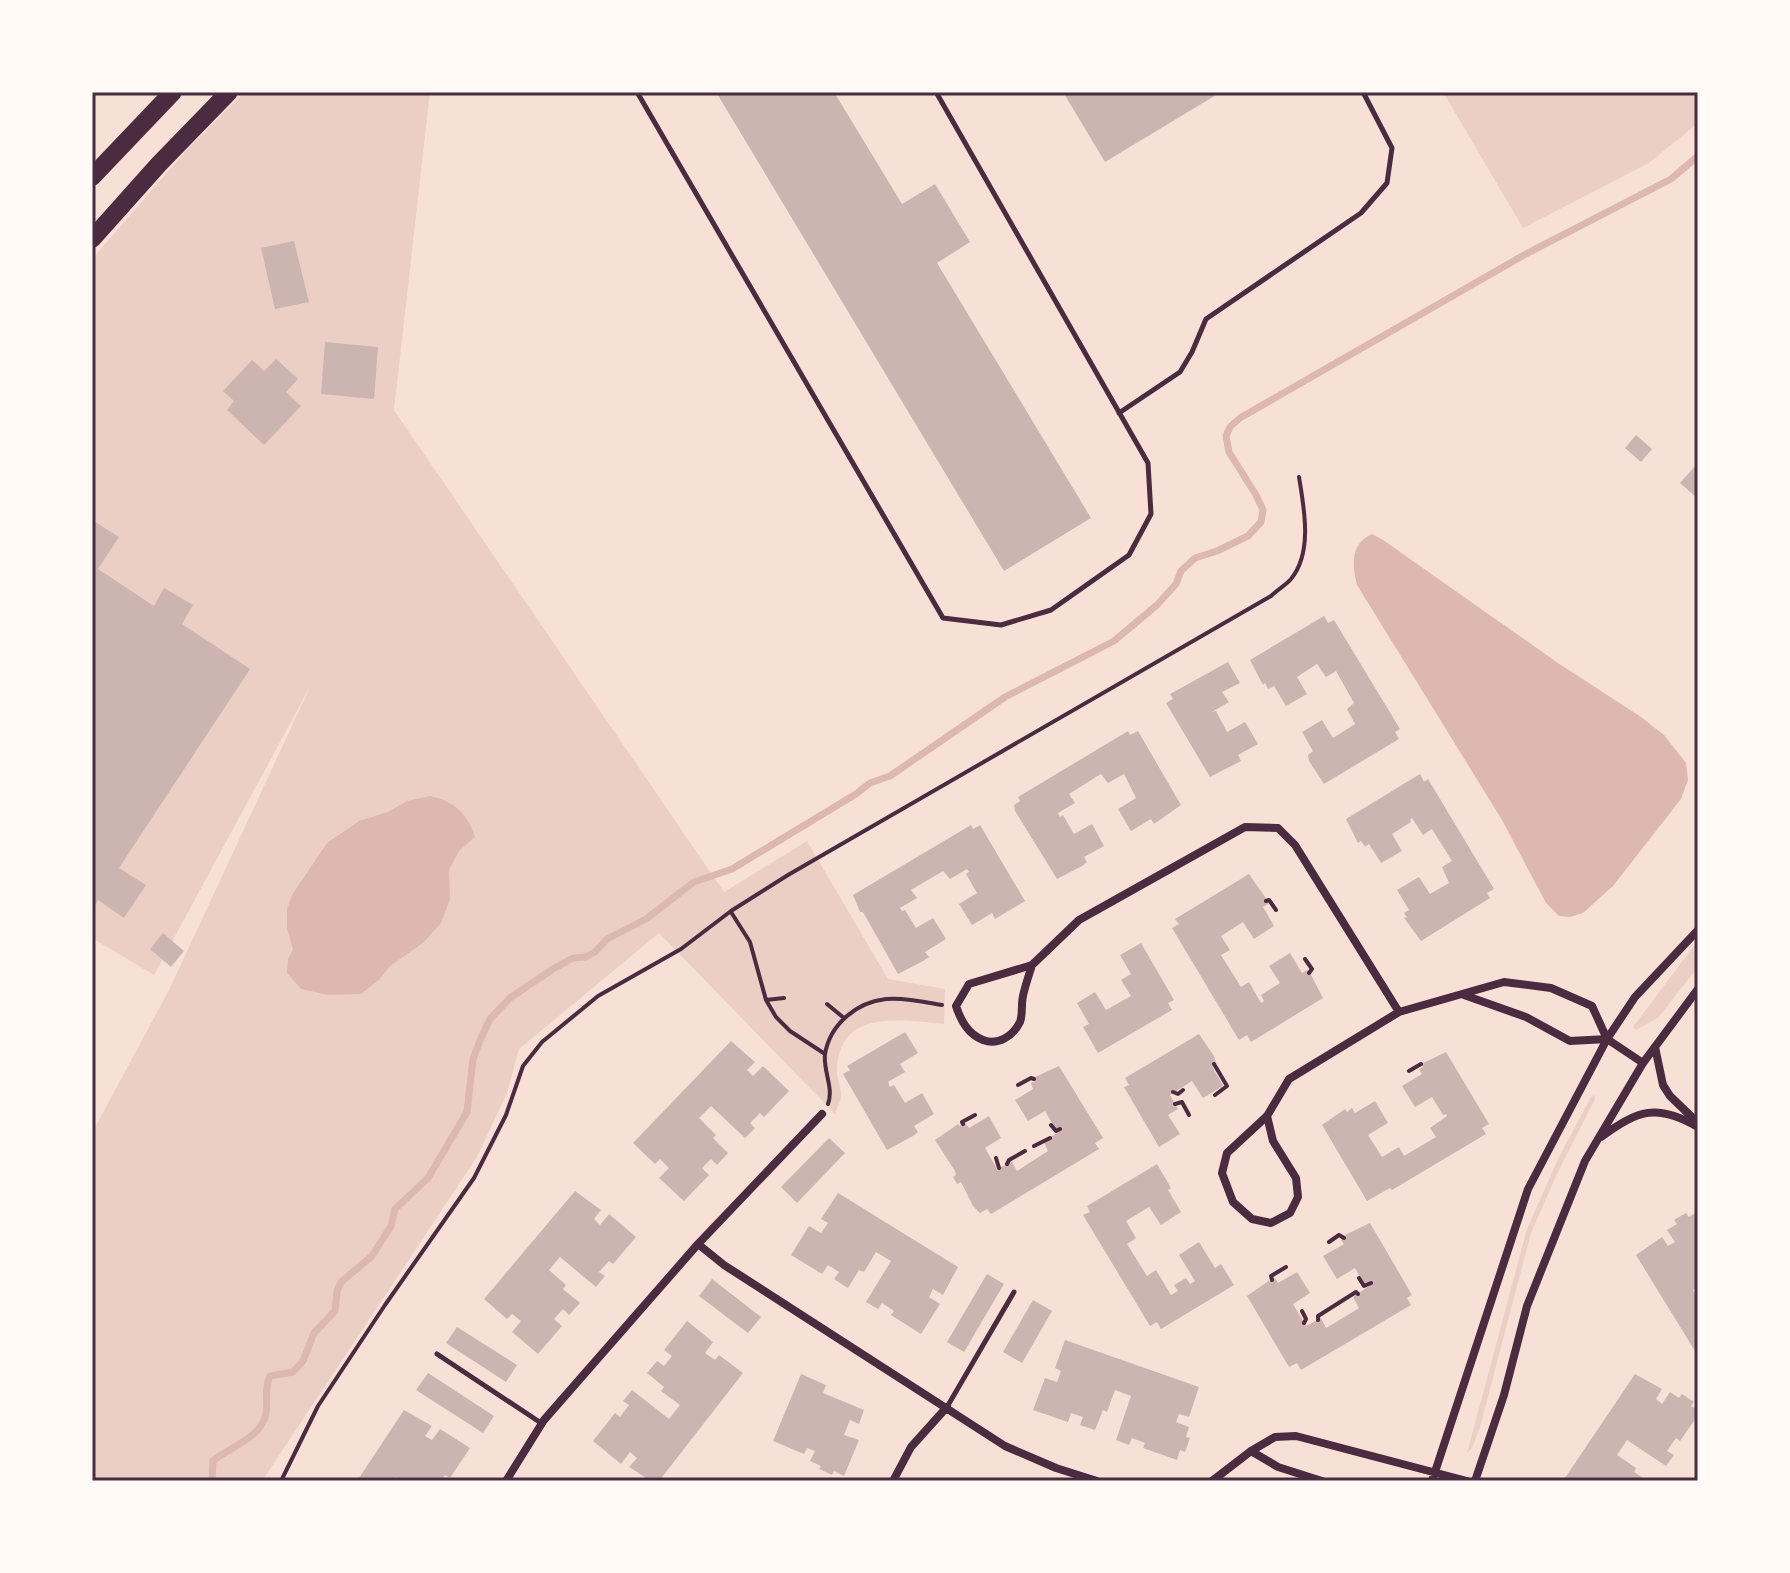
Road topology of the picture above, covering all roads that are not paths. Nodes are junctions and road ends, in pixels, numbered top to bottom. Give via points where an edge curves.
1 (173, 92) edge
2 (229, 92) edge
3 (637, 92) edge
4 (936, 92) edge
5 (1363, 92) edge
6 (92, 177) edge
7 (92, 239) edge
8 (1119, 413) junction
9 (1698, 930) edge
10 (1032, 965) junction
11 (1698, 989) edge
12 (1463, 995) junction
13 (1399, 1012) junction
14 (1607, 1039) junction
15 (1654, 1046) junction
16 (1643, 1063) junction
17 (822, 1114) road end
18 (1267, 1116) junction
19 (1698, 1125) edge
20 (1597, 1140) junction
21 (698, 1244) junction
22 (1014, 1292) dead end
23 (437, 1354) dead end
24 (947, 1407) junction
25 (541, 1423) junction
26 (1251, 1451) junction
27 (1433, 1476) edge
28 (506, 1481) edge
29 (893, 1481) edge
30 (1097, 1481) edge
31 (1212, 1481) edge
32 (1322, 1481) edge
33 (1467, 1481) edge
34 (1475, 1481) edge

1 - 6 main road
2 - 7 main road
3 - 8 lane via 943,618 1001,625 1051,610 1129,555 1151,514 1148,463
4 - 8 lane
5 - 8 lane via 1392,148 1387,183 1361,213 1206,319 1180,372
9 - 14 street via 1635,997
10 - 10 street via 969,984 956,1006 973,1035 986,1042 1011,1035 1021,1020
10 - 13 street via 1079,920 1154,876 1245,827 1278,828 1295,845
11 - 15 street
12 - 13 street
12 - 14 street via 1526,1017 1570,1041
12 - 14 street via 1504,982 1551,988 1592,1006
13 - 18 street via 1289,1079
14 - 16 street
14 - 27 street via 1528,1189
15 - 16 street
15 - 19 street via 1663,1085
16 - 20 street
17 - 21 street
18 - 18 street via 1227,1153 1222,1173 1233,1202 1252,1219 1271,1223 1290,1213 1298,1197 1296,1178 1273,1141
19 - 20 street via 1651,1111 1624,1120
20 - 34 street via 1527,1306
21 - 24 street
21 - 25 street
22 - 24 lane
23 - 25 lane
24 - 29 street via 911,1447
24 - 30 street via 1005,1446
25 - 28 street
26 - 27 street via 1275,1437 1296,1436
26 - 31 street
26 - 32 street via 1278,1467
27 - 33 street

